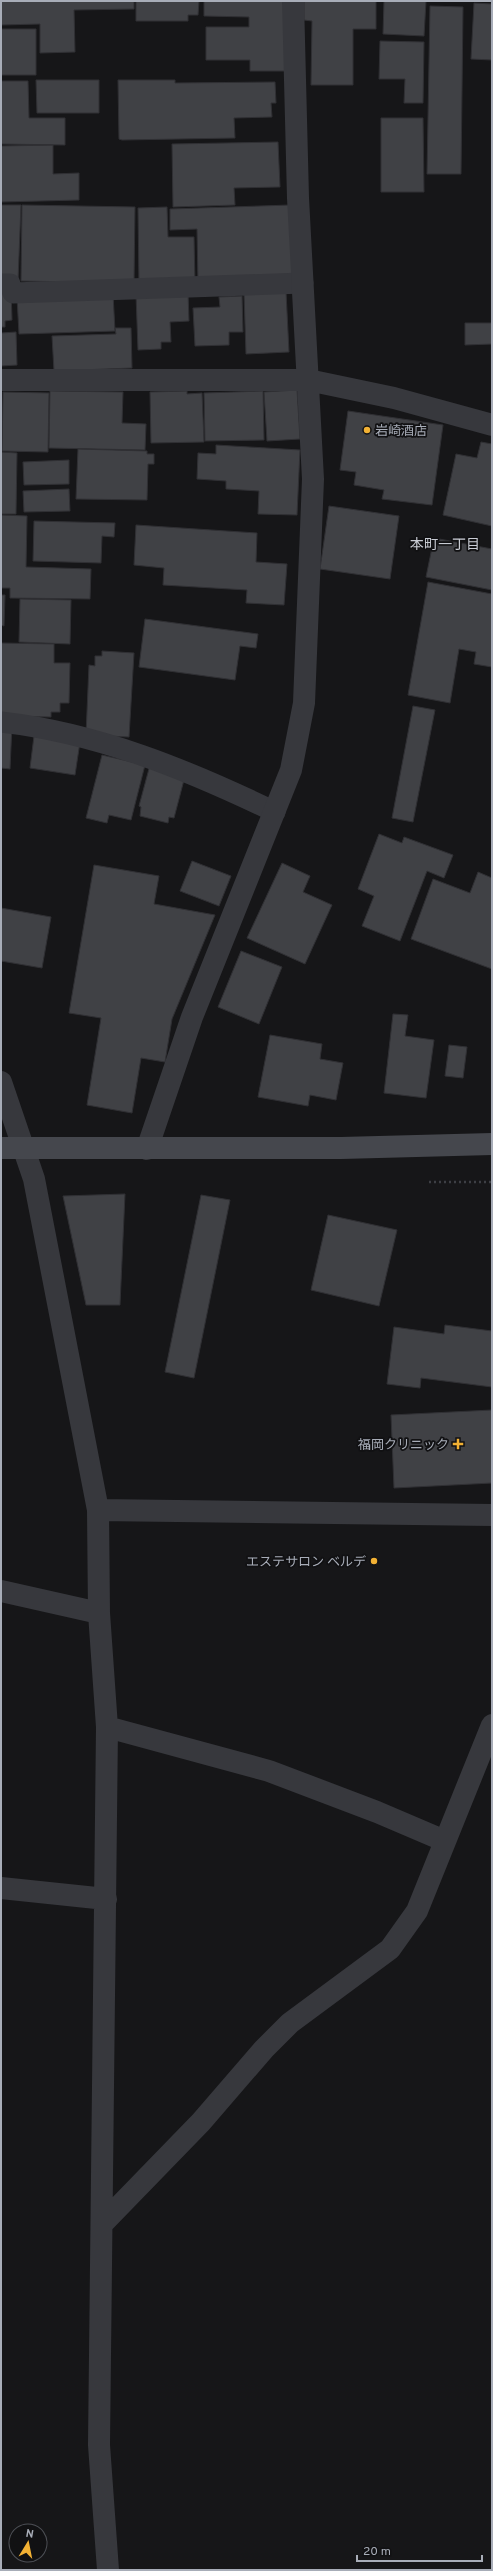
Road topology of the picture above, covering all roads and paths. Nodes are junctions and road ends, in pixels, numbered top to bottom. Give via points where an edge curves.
1 (293, 1) edge
2 (303, 283) junction
3 (1, 284) edge
4 (1, 380) edge
5 (308, 380) junction
6 (492, 425) edge
7 (1, 722) edge
8 (275, 812) junction
9 (1, 1082) edge
10 (492, 1144) edge
11 (24, 1147) junction
12 (1, 1148) edge
13 (147, 1149) junction
14 (98, 1510) junction
15 (492, 1515) edge
16 (1, 1591) edge
17 (99, 1613) junction
18 (492, 1725) edge
19 (107, 1727) junction
20 (445, 1841) junction
21 (1, 1888) edge
22 (106, 1899) junction
23 (102, 2224) junction
24 (108, 2570) edge

1 - 2 street
2 - 3 lane via 13,293 10,284
2 - 5 street
4 - 5 street
5 - 6 street via 394,398
5 - 8 street via 313,479 304,703 291,770
7 - 8 lane via 30,725 120,747 200,776
8 - 13 street via 192,1017
9 - 11 street
10 - 13 street via 357,1148
11 - 12 street
11 - 13 street
11 - 14 street via 34,1179
14 - 15 street
14 - 17 street
16 - 17 street
17 - 19 street
18 - 20 street
19 - 20 street via 269,1771
19 - 22 street
20 - 23 street via 417,1911 390,1949 290,2023 201,2122
21 - 22 street
22 - 23 street
23 - 24 street via 99,2445

